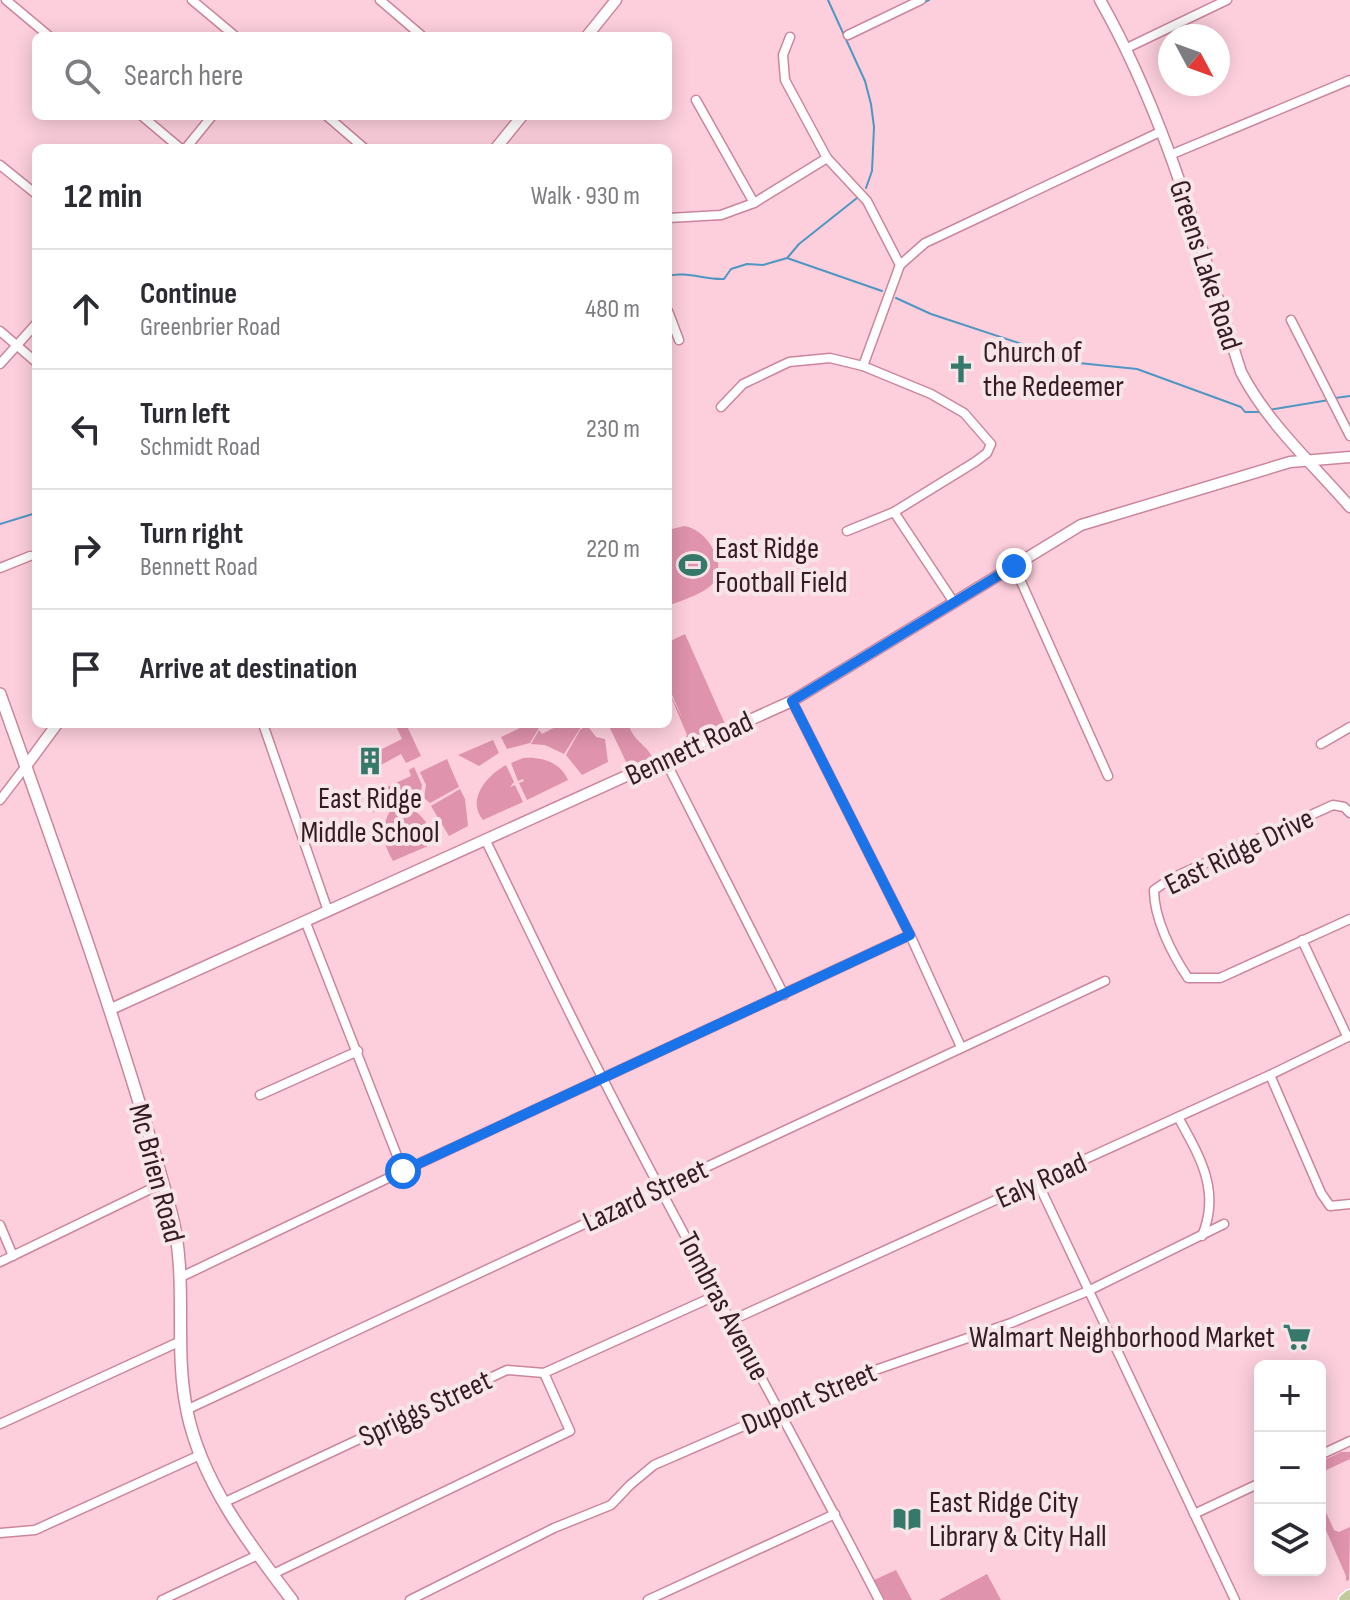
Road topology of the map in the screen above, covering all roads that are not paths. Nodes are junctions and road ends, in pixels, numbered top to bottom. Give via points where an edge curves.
1 (6, 0) edge
2 (192, 0) edge
3 (380, 0) edge
4 (616, 0) edge
5 (921, 0) edge
6 (1100, 0) edge
7 (1227, 0) edge
8 (909, 3) edge
9 (44, 32) edge
10 (230, 32) edge
11 (417, 32) edge
12 (590, 32) edge
13 (848, 35) dead end
14 (790, 37) dead end
15 (1127, 48) junction
16 (1350, 80) edge
17 (696, 100) dead end
18 (147, 120) edge
19 (208, 120) edge
20 (332, 120) edge
21 (517, 120) edge
22 (1162, 131) junction
23 (178, 144) edge
24 (187, 144) edge
25 (359, 144) edge
26 (499, 144) edge
27 (1170, 155) junction
28 (827, 158) junction
29 (0, 165) edge
30 (32, 191) edge
31 (754, 203) junction
32 (672, 218) edge
33 (900, 265) junction
34 (1291, 320) dead end
35 (672, 322) edge
36 (32, 328) edge
37 (0, 331) edge
38 (679, 340) dead end
39 (16, 346) junction
40 (32, 359) edge
41 (0, 364) edge
42 (863, 366) junction
43 (721, 407) dead end
44 (1350, 436) edge
45 (1350, 457) edge
46 (1309, 459) junction
47 (1350, 507) edge
48 (894, 512) junction
49 (847, 531) dead end
50 (30, 556) dead end
51 (1014, 566) junction
52 (0, 568) edge
53 (953, 601) junction
54 (0, 694) edge
55 (792, 701) junction
56 (1350, 727) edge
57 (54, 728) edge
58 (264, 728) edge
59 (1321, 744) dead end
60 (665, 760) junction
61 (26, 766) junction
62 (1108, 776) dead end
63 (0, 800) edge
64 (1350, 813) edge
65 (485, 839) junction
66 (328, 911) junction
67 (1350, 919) edge
68 (306, 923) junction
69 (910, 935) junction
70 (1302, 940) junction
71 (1105, 981) dead end
72 (784, 995) junction
73 (111, 1009) junction
74 (1349, 1036) edge
75 (961, 1047) junction
76 (358, 1051) junction
77 (1270, 1075) junction
78 (603, 1079) junction
79 (260, 1095) dead end
80 (1178, 1117) junction
81 (403, 1171) junction
82 (1037, 1181) junction
83 (163, 1183) junction
84 (661, 1187) junction
85 (1350, 1204) edge
86 (1224, 1224) dead end
87 (0, 1225) edge
88 (1202, 1236) junction
89 (13, 1256) junction
90 (0, 1262) edge
91 (181, 1277) junction
92 (1088, 1291) junction
93 (717, 1295) junction
94 (730, 1321) junction
95 (181, 1341) junction
96 (544, 1373) junction
97 (780, 1409) junction
98 (186, 1410) junction
99 (0, 1424) edge
100 (1350, 1441) edge
101 (1326, 1452) edge
102 (200, 1455) junction
103 (1254, 1486) edge
104 (225, 1502) junction
105 (835, 1514) junction
106 (1194, 1514) junction
107 (0, 1533) edge
108 (258, 1555) junction
109 (273, 1574) junction
110 (1350, 1596) edge
111 (162, 1600) edge
112 (292, 1600) edge
113 (410, 1600) edge
114 (648, 1600) edge
115 (879, 1600) edge
116 (1235, 1600) edge
117 (1345, 1600) edge

1 - 9 street
2 - 10 street
3 - 11 street
4 - 12 street
5 - 8 street
6 - 15 street, Greens Lake Road
7 - 15 street
8 - 13 street
14 - 28 street via 783,55 785,80
15 - 22 street, Greens Lake Road
16 - 27 street
17 - 31 street
18 - 23 street
19 - 24 street
20 - 25 street
21 - 26 street
22 - 27 street, Greens Lake Road
22 - 33 street via 925,243
27 - 46 street, Greens Lake Road via 1241,372 1273,422
28 - 31 street
28 - 33 street via 867,201
29 - 30 street
31 - 32 street via 721,215
33 - 42 street
34 - 44 street
35 - 38 street
36 - 39 street
37 - 39 street
39 - 40 street
39 - 41 street
42 - 43 street via 830,358 789,362 743,384
42 - 48 street via 964,413 991,444 975,462
45 - 46 street, Bennett Road
46 - 47 street, Greens Lake Road
46 - 51 street, Bennett Road via 1081,525
48 - 49 street
48 - 53 street
50 - 52 street
51 - 53 street, Bennett Road
51 - 62 street
53 - 55 street, Bennett Road
54 - 61 main road, Mc Brien Road
55 - 60 street, Bennett Road
55 - 69 street
56 - 59 street
57 - 61 street
58 - 66 street
60 - 65 street, Bennett Road
60 - 72 street
61 - 63 street
61 - 73 main road, Mc Brien Road
64 - 70 street, East Ridge Drive via 1333,805 1154,890 1154,906 1188,978 1220,978
65 - 66 street, Bennett Road
65 - 78 street, Tombras Avenue
66 - 68 street, Bennett Road
67 - 70 street, East Ridge Drive
68 - 73 street, Bennett Road
68 - 76 street
69 - 72 street
69 - 75 street
70 - 74 street
71 - 75 street, Lazard Street
72 - 78 street
73 - 83 main road, Mc Brien Road
74 - 77 street, Ealy Road
75 - 84 street, Lazard Street
76 - 79 street
76 - 81 street
77 - 80 street, Ealy Road
77 - 85 street via 1321,1193 1330,1206
78 - 81 street
78 - 84 street, Tombras Avenue
80 - 82 street, Ealy Road
80 - 88 street via 1209,1186 1209,1217
81 - 91 street
82 - 92 street
82 - 94 street, Ealy Road
83 - 89 street
83 - 91 main road, Mc Brien Road via 179,1240
84 - 93 street, Tombras Avenue
84 - 98 street, Lazard Street
86 - 88 street, Dupont Street
87 - 89 street
88 - 92 street, Dupont Street
89 - 90 street
91 - 95 main road, Mc Brien Road
92 - 97 street, Dupont Street
92 - 106 street
93 - 94 street, Tombras Avenue
93 - 96 street, Spriggs Street
94 - 97 street, Tombras Avenue
95 - 98 main road, Mc Brien Road
95 - 99 street
96 - 104 street, Spriggs Street via 507,1370
96 - 109 street via 570,1431
97 - 105 street, Tombras Avenue
97 - 113 street, Dupont Street via 654,1465 611,1505
98 - 102 main road, Mc Brien Road
100 - 101 street
102 - 104 main road, Mc Brien Road
102 - 107 street via 35,1530
103 - 106 street
104 - 108 main road, Mc Brien Road
105 - 114 street
105 - 115 street, Tombras Avenue
106 - 116 street
108 - 109 main road, Mc Brien Road
108 - 111 street
109 - 112 main road, Mc Brien Road
110 - 117 main road

